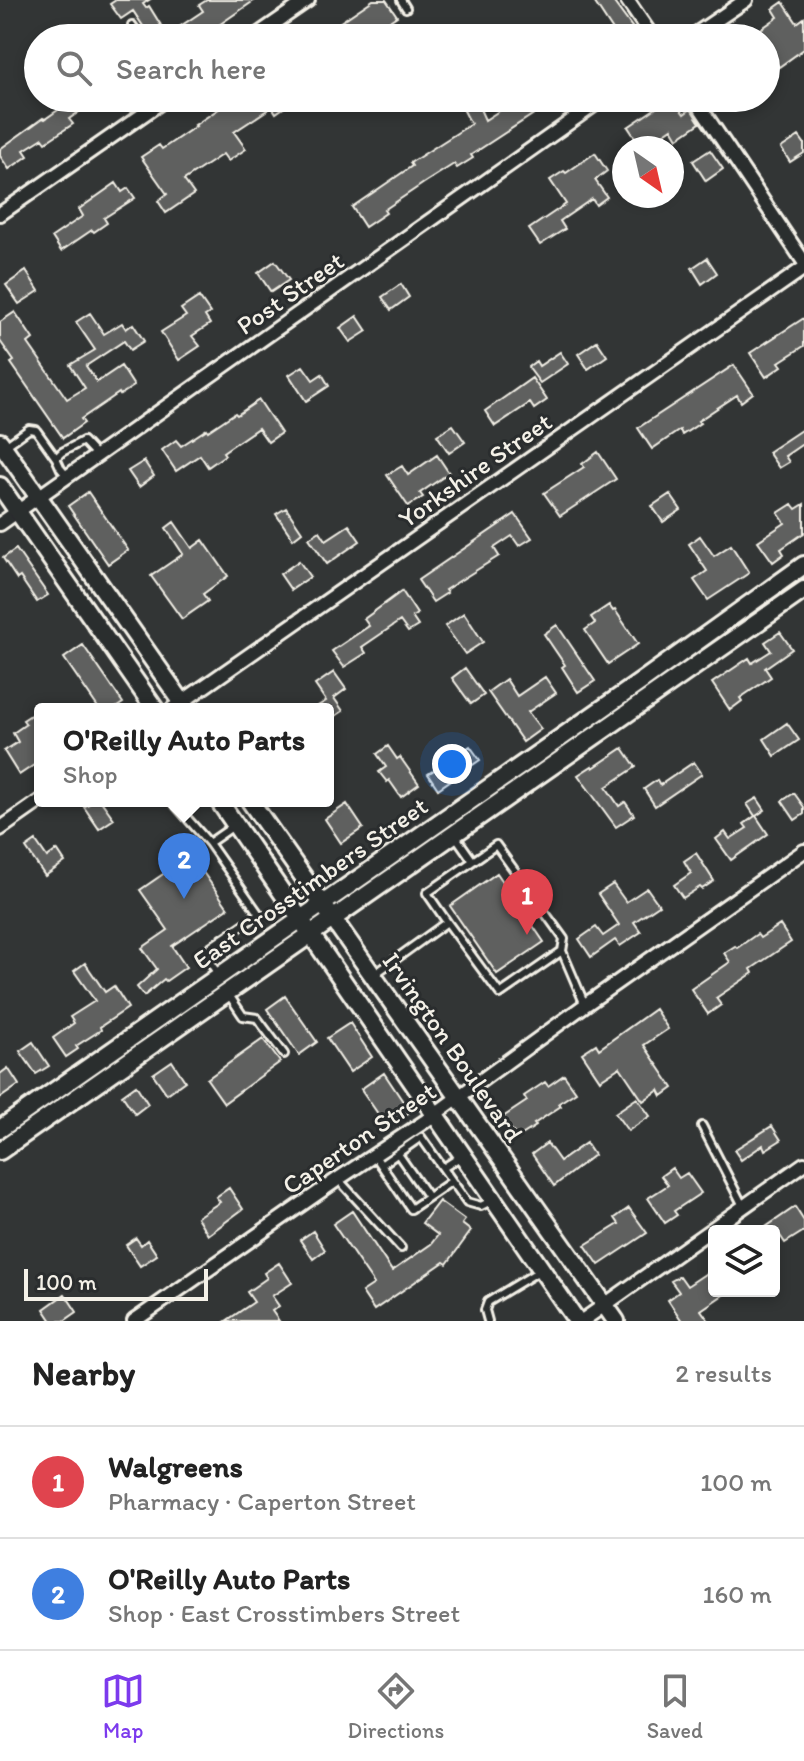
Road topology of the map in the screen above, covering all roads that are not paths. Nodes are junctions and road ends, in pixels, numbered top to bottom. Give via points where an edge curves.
1 (308, 0) edge
2 (401, 0) edge
3 (627, 0) edge
4 (746, 0) edge
5 (406, 8) dead end
6 (273, 24) edge
7 (643, 24) edge
8 (711, 24) edge
9 (147, 112) edge
10 (584, 112) edge
11 (703, 112) edge
12 (0, 214) edge
13 (804, 262) edge
14 (804, 268) edge
15 (2, 444) edge
16 (97, 456) junction
17 (56, 458) junction
18 (68, 477) junction
19 (0, 486) edge
20 (39, 497) junction
21 (18, 512) junction
22 (0, 524) edge
23 (804, 565) edge
24 (775, 587) junction
25 (804, 590) edge
26 (110, 597) junction
27 (786, 602) junction
28 (88, 613) junction
29 (642, 681) junction
30 (651, 696) junction
31 (151, 703) edge
32 (177, 703) edge
33 (186, 703) edge
34 (34, 805) edge
35 (177, 807) edge
36 (223, 807) edge
37 (252, 807) edge
38 (254, 807) edge
39 (442, 820) junction
40 (235, 824) junction
41 (0, 829) edge
42 (453, 835) junction
43 (209, 843) junction
44 (804, 851) edge
45 (473, 861) junction
46 (321, 904) junction
47 (301, 919) junction
48 (332, 919) junction
49 (447, 922) junction
50 (311, 934) junction
51 (562, 951) junction
52 (220, 975) junction
53 (373, 975) junction
54 (227, 992) junction
55 (585, 1005) junction
56 (138, 1032) junction
57 (148, 1048) junction
58 (284, 1054) dead end
59 (458, 1097) junction
60 (435, 1114) junction
61 (702, 1126) dead end
62 (0, 1129) edge
63 (0, 1151) edge
64 (398, 1154) junction
65 (463, 1155) junction
66 (378, 1160) junction
67 (804, 1164) edge
68 (443, 1168) junction
69 (338, 1179) junction
70 (452, 1181) junction
71 (428, 1197) junction
72 (494, 1199) junction
73 (743, 1206) junction
74 (401, 1248) dead end
75 (542, 1269) junction
76 (605, 1305) junction
77 (134, 1321) edge
78 (488, 1321) edge
79 (580, 1321) edge
80 (616, 1321) edge

1 - 6 street
2 - 5 lane
3 - 7 street
4 - 8 street
9 - 12 street
10 - 16 street, Post Street
11 - 13 street
14 - 33 street, Yorkshire Street
15 - 17 lane via 36,430
15 - 20 main road
16 - 17 lane via 83,441
16 - 18 street, Post Street
17 - 18 lane
18 - 20 street, Post Street
19 - 21 main road
20 - 21 street, Post Street
20 - 26 main road
21 - 22 street, Post Street
21 - 28 main road
23 - 24 main road, East Crosstimbers Street
24 - 27 main road
24 - 29 main road, East Crosstimbers Street
25 - 27 main road, East Crosstimbers Street
26 - 28 main road
26 - 32 main road
27 - 30 main road, East Crosstimbers Street
28 - 31 main road
29 - 30 main road
29 - 39 main road, East Crosstimbers Street
30 - 42 main road, East Crosstimbers Street
34 - 41 street
35 - 43 lane
36 - 40 main road, Irvington Boulevard
37 - 40 main road
38 - 46 main road, Irvington Boulevard
39 - 42 main road
39 - 46 main road, East Crosstimbers Street
40 - 43 lane
40 - 47 main road, Irvington Boulevard
42 - 45 lane
42 - 48 main road, East Crosstimbers Street
43 - 52 lane via 259,914 203,952
44 - 55 street, Caperton Street
45 - 49 lane via 427,893
45 - 51 lane via 496,845 564,939
46 - 47 main road, East Crosstimbers Street
46 - 48 main road, Irvington Boulevard
47 - 50 main road, Irvington Boulevard
47 - 52 main road, East Crosstimbers Street
48 - 50 main road, East Crosstimbers Street
48 - 53 main road, Irvington Boulevard
49 - 51 lane via 500,994
49 - 53 lane
50 - 54 main road, East Crosstimbers Street
50 - 60 main road, Irvington Boulevard
51 - 55 lane
52 - 56 main road, East Crosstimbers Street
53 - 59 main road, Irvington Boulevard
54 - 57 main road, East Crosstimbers Street
54 - 58 lane via 243,1016 257,1018
55 - 59 street, Caperton Street
56 - 57 main road
56 - 62 main road, East Crosstimbers Street
57 - 63 main road, East Crosstimbers Street
59 - 60 street, Caperton Street
59 - 76 main road, Irvington Boulevard
60 - 65 main road, Irvington Boulevard
60 - 66 street, Caperton Street
61 - 73 lane
64 - 66 lane
64 - 68 lane via 421,1137
64 - 71 lane
65 - 68 lane
65 - 72 main road, Irvington Boulevard
66 - 69 street, Caperton Street
66 - 71 lane via 411,1209
67 - 73 street
68 - 70 lane
69 - 74 lane
69 - 77 street, Caperton Street
70 - 71 lane
70 - 72 lane via 467,1202 481,1206
72 - 75 main road, Irvington Boulevard
73 - 76 street
75 - 78 lane via 488,1302
75 - 79 main road, Irvington Boulevard
76 - 79 street
76 - 80 main road, Irvington Boulevard

